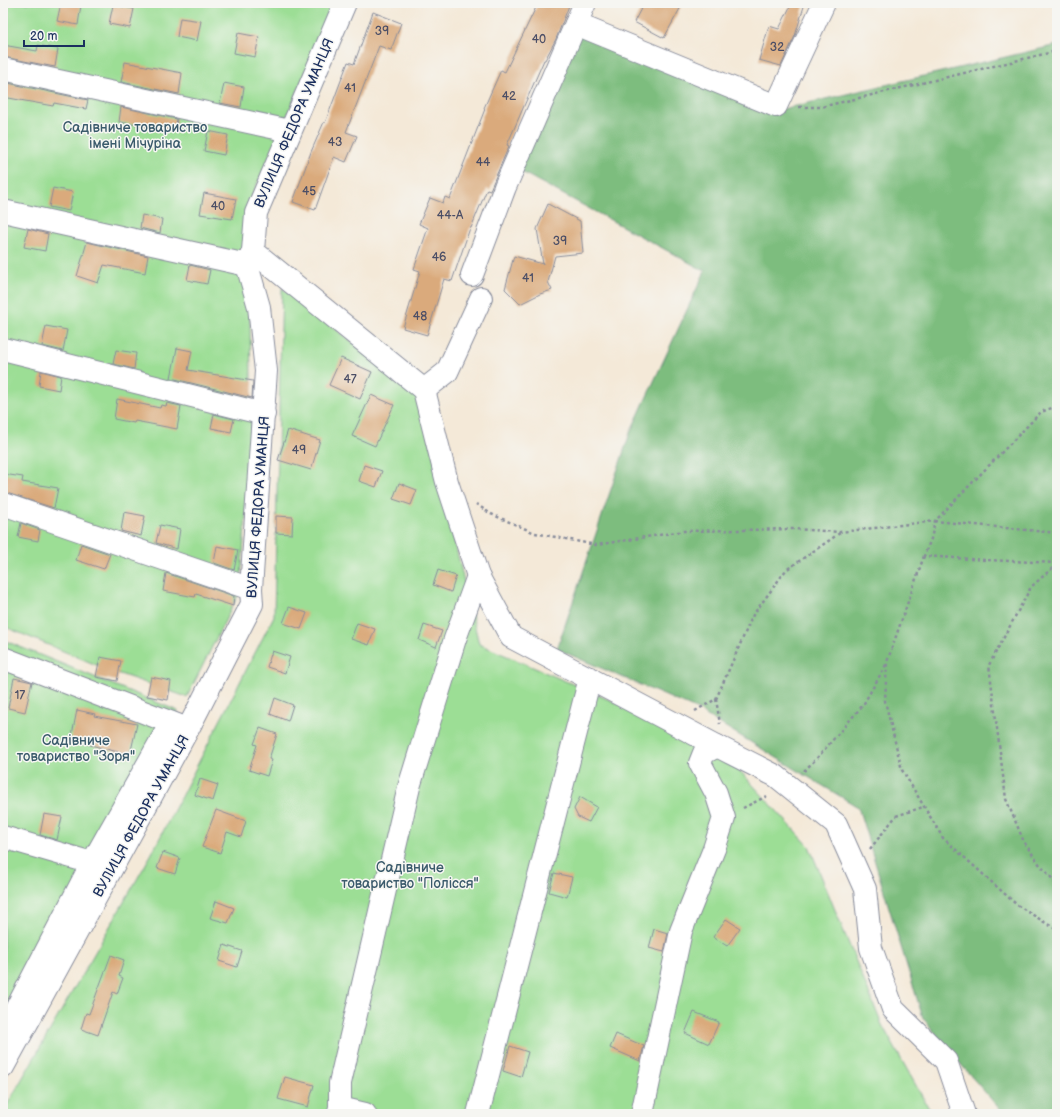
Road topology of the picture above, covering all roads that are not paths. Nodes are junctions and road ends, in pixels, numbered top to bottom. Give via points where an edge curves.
1 (345, 3) edge
2 (585, 3) edge
3 (824, 3) edge
4 (576, 24) junction
5 (3, 69) edge
6 (290, 131) junction
7 (3, 211) edge
8 (250, 258) junction
9 (472, 275) dead end
10 (481, 298) dead end
11 (3, 349) edge
12 (424, 390) junction
13 (264, 414) junction
14 (3, 504) edge
15 (478, 576) junction
16 (251, 589) junction
17 (3, 658) edge
18 (590, 678) junction
19 (180, 726) junction
20 (717, 746) junction
21 (3, 837) edge
22 (92, 863) junction
23 (9, 1010) edge
24 (3, 1038) edge
25 (3, 1067) edge
26 (339, 1111) edge
27 (365, 1114) edge
28 (478, 1114) edge
29 (642, 1114) edge
30 (964, 1114) edge

1 - 6 street, ВУЛИЦЯ ФЕДОРА УМАНЦЯ
2 - 4 street
3 - 4 street via 776,106
4 - 9 street via 505,187
5 - 6 street
6 - 8 street, ВУЛИЦЯ ФЕДОРА УМАНЦЯ via 256,214
7 - 8 street
8 - 12 street
8 - 13 street, ВУЛИЦЯ ФЕДОРА УМАНЦЯ via 260,307 266,371
10 - 12 street via 447,372
11 - 13 street
12 - 15 street via 447,482
13 - 16 street, ВУЛИЦЯ ФЕДОРА УМАНЦЯ
14 - 16 street
15 - 18 street via 511,637
15 - 26 street via 455,639 409,787 340,1083
16 - 19 street, ВУЛИЦЯ ФЕДОРА УМАНЦЯ via 252,604
17 - 19 street
18 - 20 street
18 - 28 street
19 - 22 street
19 - 25 street, ВУЛИЦЯ ФЕДОРА УМАНЦЯ
20 - 29 street via 704,753 700,763 716,793 724,818 681,931
20 - 30 street via 776,776 836,824 865,889 871,948 893,1009 946,1062
21 - 22 street
22 - 23 street
23 - 24 street
26 - 27 street

